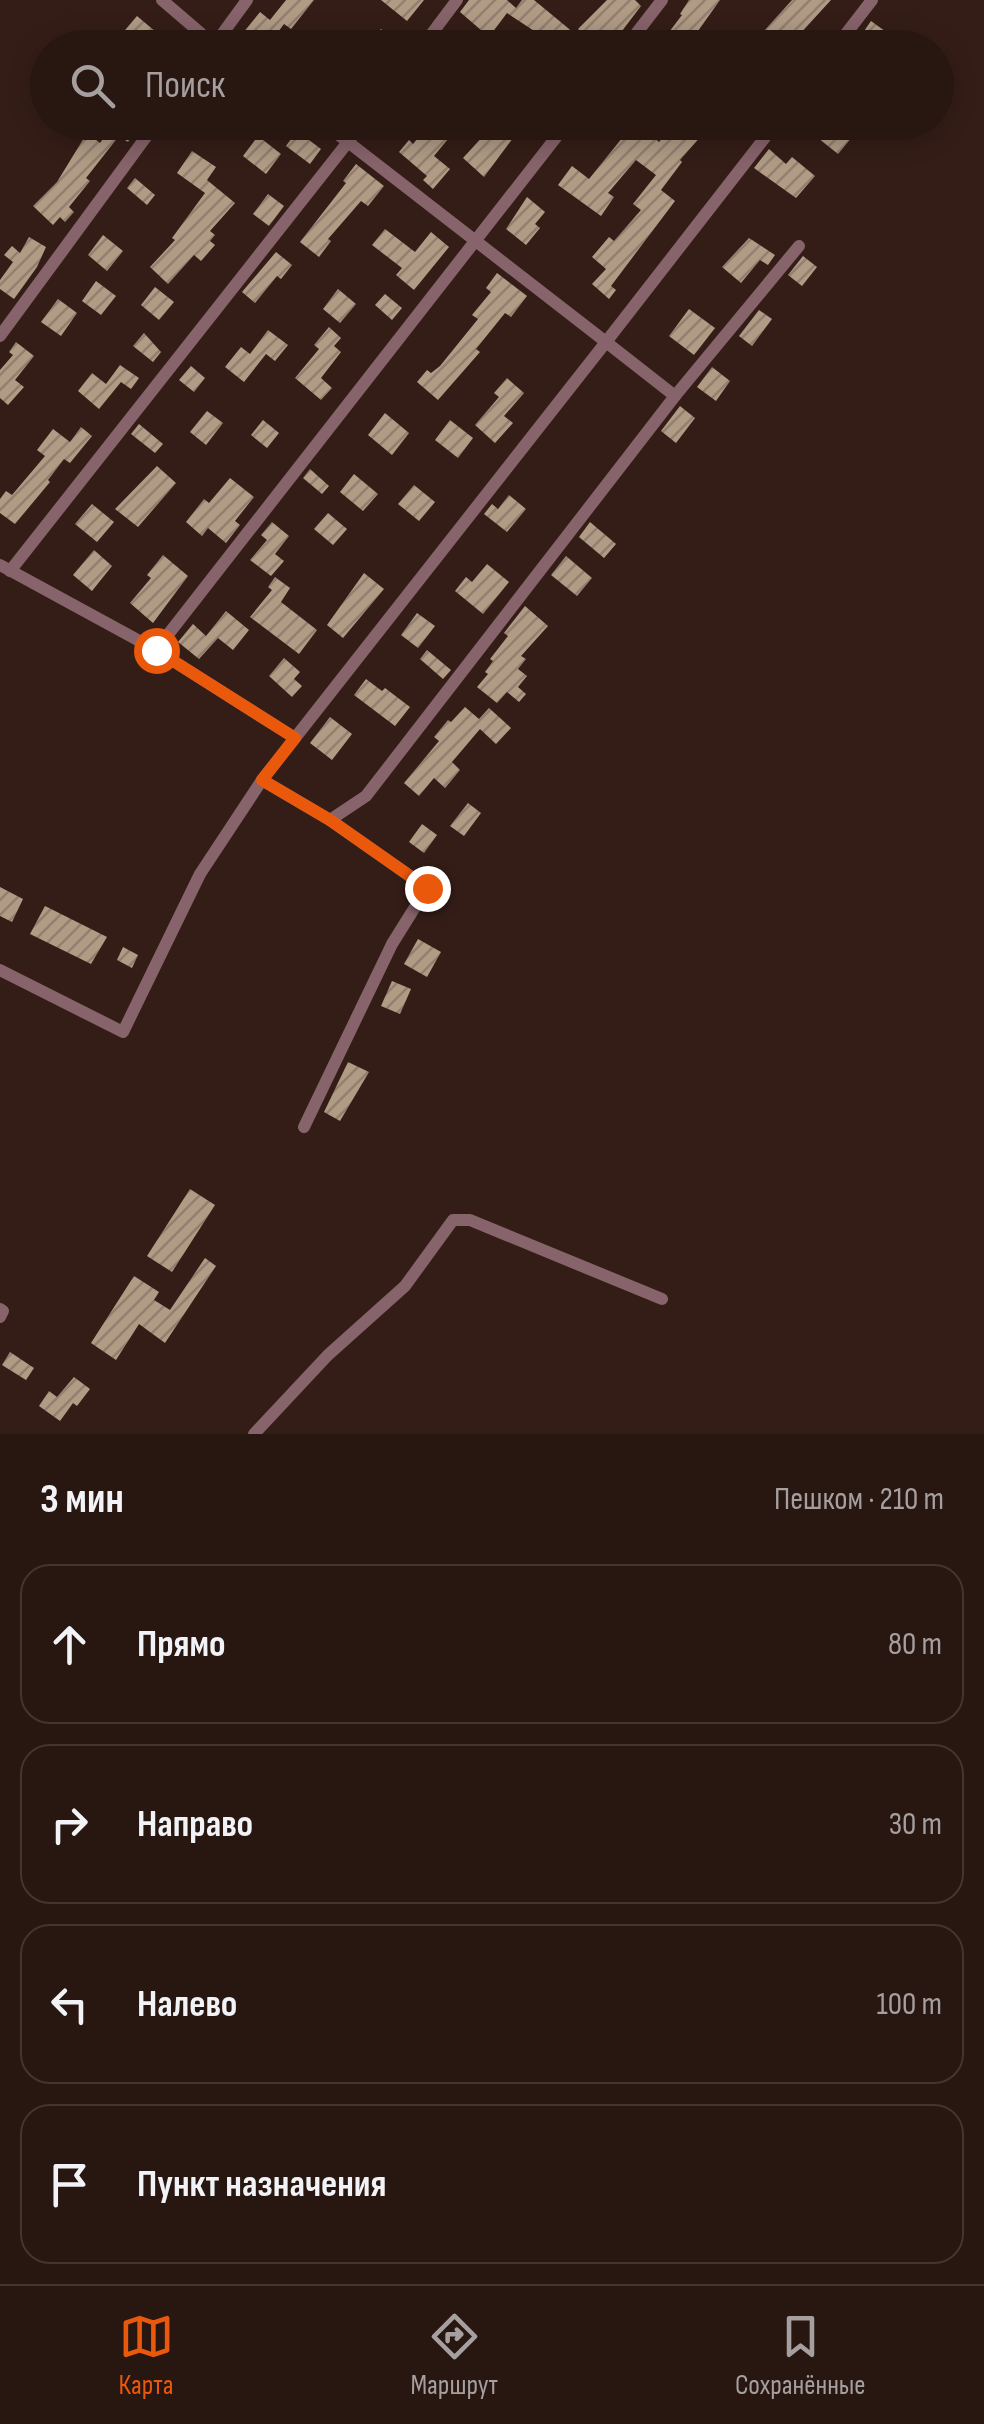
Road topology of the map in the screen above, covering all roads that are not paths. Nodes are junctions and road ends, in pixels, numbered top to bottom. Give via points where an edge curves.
1 (162, 0) edge
2 (248, 0) edge
3 (457, 0) edge
4 (662, 0) edge
5 (872, 0) edge
6 (197, 30) edge
7 (226, 30) edge
8 (434, 30) edge
9 (640, 30) edge
10 (849, 30) edge
11 (144, 140) edge
12 (345, 140) edge
13 (554, 140) edge
14 (763, 140) edge
15 (348, 142) junction
16 (477, 242) junction
17 (799, 246) dead end
18 (0, 336) edge
19 (606, 342) junction
20 (675, 396) junction
21 (5, 568) edge
22 (156, 650) junction
23 (295, 738) junction
24 (262, 780) junction
25 (330, 820) junction
26 (0, 970) edge
27 (304, 1127) dead end
28 (662, 1299) dead end
29 (0, 1309) edge
30 (0, 1317) edge
31 (254, 1434) edge

1 - 6 street
2 - 7 street
3 - 8 street
4 - 9 street
5 - 10 street
11 - 18 street
12 - 15 street
13 - 16 street
14 - 19 street
15 - 16 street
15 - 21 street
16 - 19 street
16 - 22 street
17 - 20 street
19 - 20 street
19 - 23 street
20 - 25 street via 366,796
21 - 22 street
22 - 23 street
23 - 24 street
24 - 25 street
24 - 26 street via 200,874 123,1032
25 - 27 street via 427,888 392,944
28 - 31 street via 470,1220 453,1220 405,1286 328,1354
29 - 30 street

